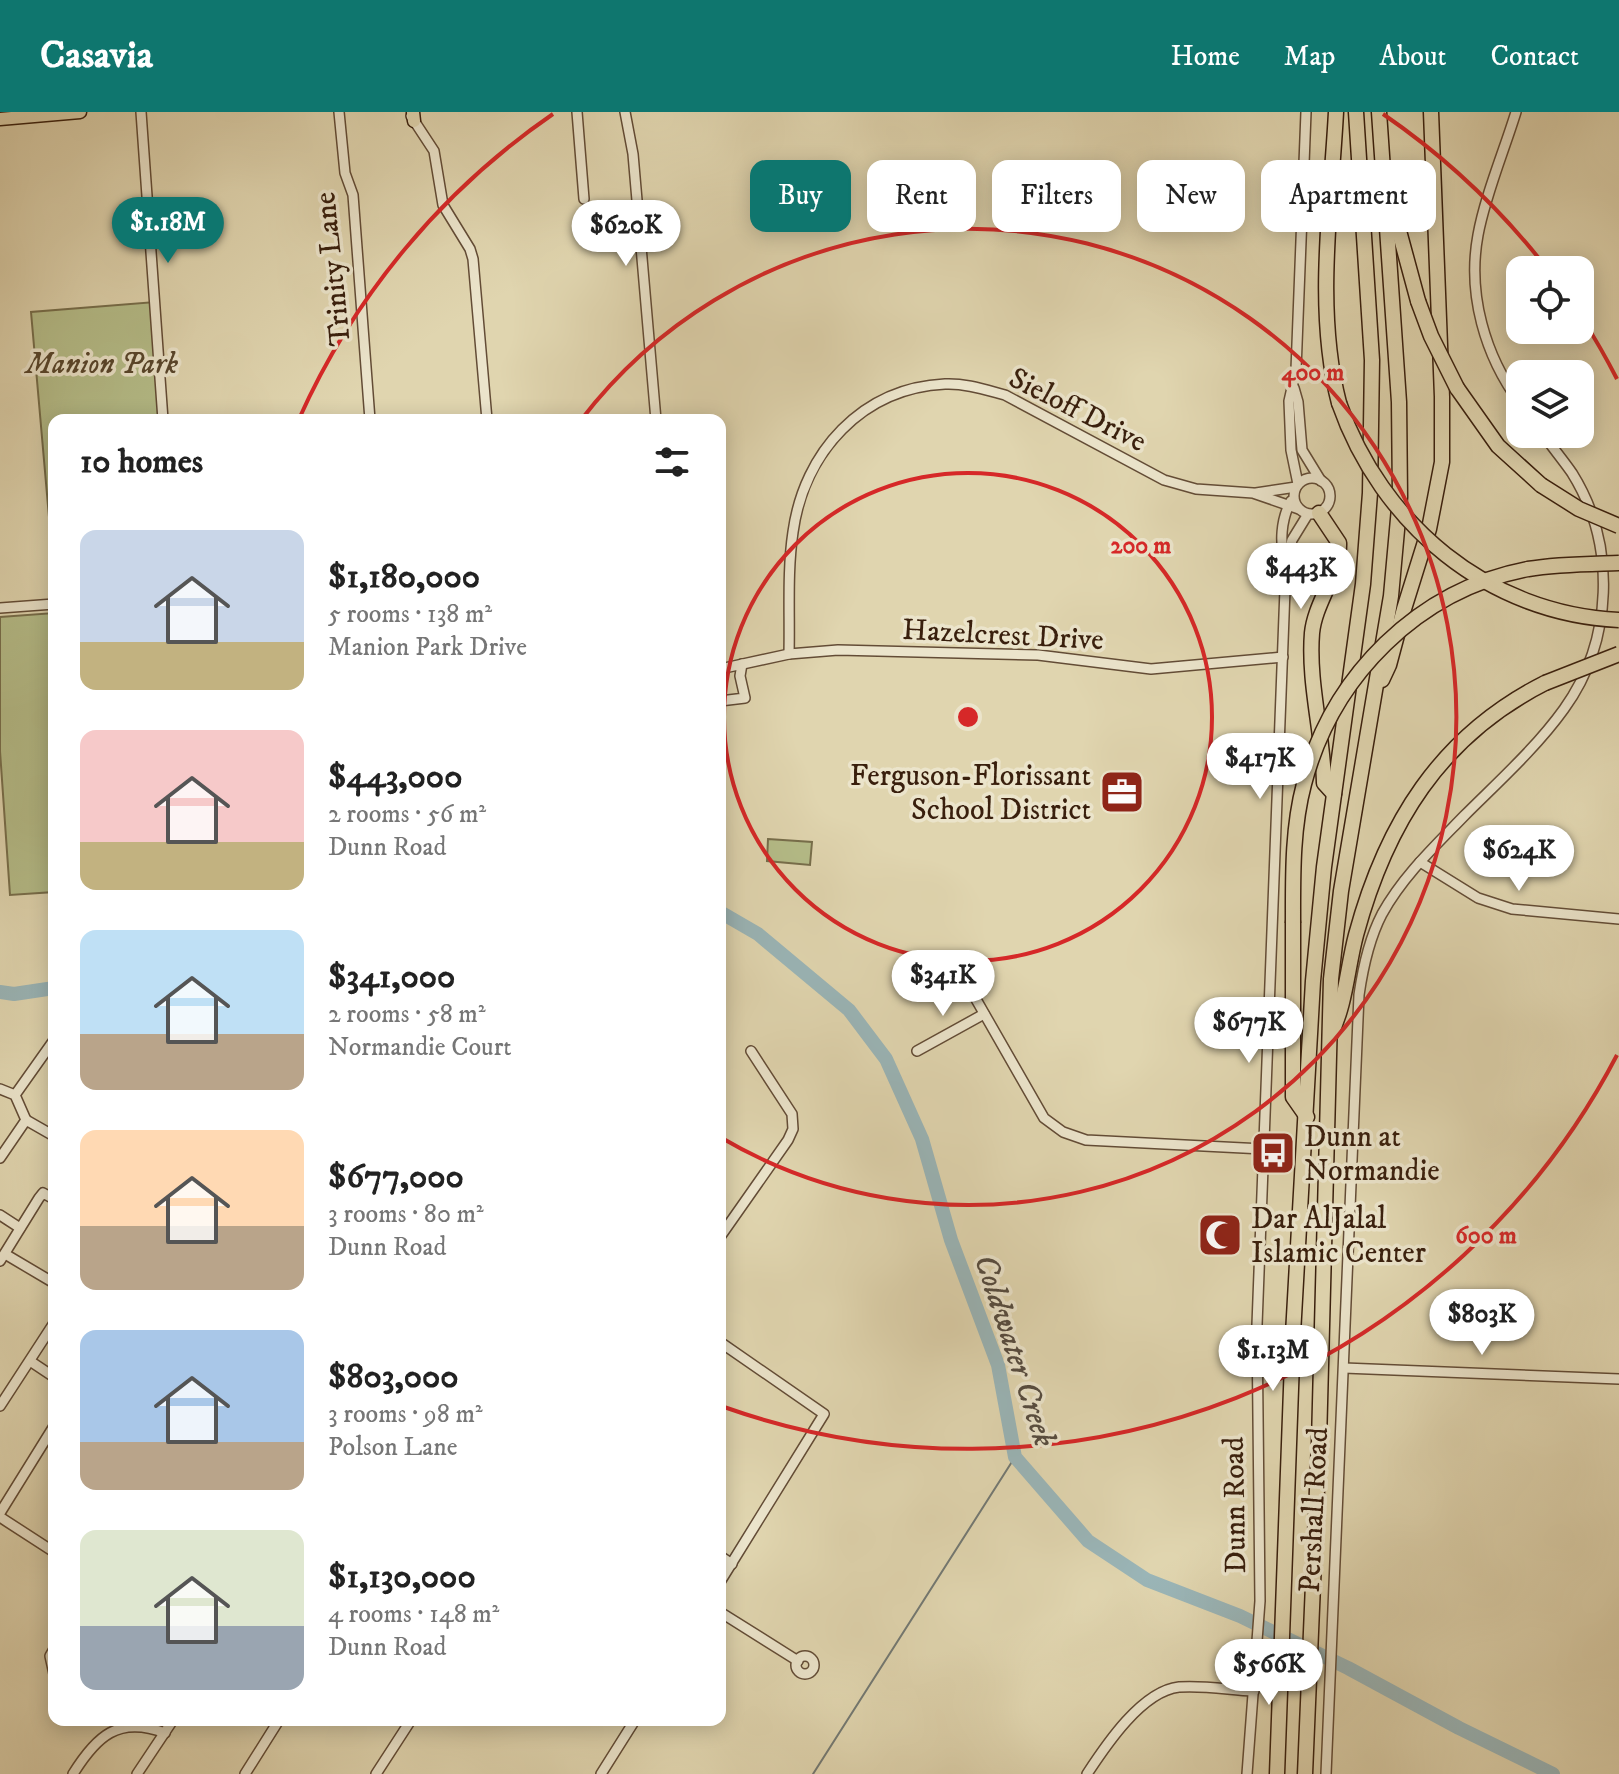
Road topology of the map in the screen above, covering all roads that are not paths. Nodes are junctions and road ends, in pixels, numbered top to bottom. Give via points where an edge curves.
1 (80, 112) edge
2 (141, 112) edge
3 (339, 112) edge
4 (577, 112) edge
5 (625, 112) edge
6 (1306, 112) edge
7 (1336, 112) edge
8 (1356, 112) edge
9 (1379, 112) edge
10 (1431, 112) edge
11 (1516, 112) edge
12 (411, 115) edge
13 (7, 117) edge
14 (1383, 160) edge
15 (584, 199) dead end
16 (1388, 232) edge
17 (1399, 232) edge
18 (1506, 380) edge
19 (1294, 388) junction
20 (163, 414) edge
21 (370, 414) edge
22 (486, 414) edge
23 (655, 414) edge
24 (1553, 448) edge
25 (1321, 481) junction
26 (1253, 493) junction
27 (1300, 501) junction
28 (1619, 526) edge
29 (1286, 563) junction
30 (1619, 563) edge
31 (48, 604) edge
32 (0, 608) edge
33 (1619, 620) edge
34 (789, 654) junction
35 (1619, 654) edge
36 (1283, 657) junction
37 (742, 664) junction
38 (726, 668) edge
39 (1373, 699) junction
40 (726, 700) edge
41 (1334, 794) junction
42 (1420, 862) junction
43 (1619, 919) edge
44 (950, 978) dead end
45 (984, 1014) junction
46 (1328, 1040) junction
47 (48, 1048) edge
48 (751, 1051) dead end
49 (917, 1051) dead end
50 (0, 1089) edge
51 (15, 1095) junction
52 (1307, 1117) junction
53 (26, 1120) junction
54 (48, 1133) edge
55 (1263, 1149) junction
56 (0, 1158) edge
57 (48, 1196) edge
58 (0, 1215) edge
59 (20, 1228) junction
60 (726, 1228) edge
61 (2, 1258) edge
62 (48, 1280) edge
63 (48, 1332) edge
64 (726, 1346) edge
65 (30, 1361) junction
66 (1344, 1368) junction
67 (48, 1373) edge
68 (1619, 1379) edge
69 (0, 1406) edge
70 (48, 1436) edge
71 (0, 1515) edge
72 (48, 1548) edge
73 (726, 1560) edge
74 (732, 1564) junction
75 (726, 1573) edge
76 (726, 1616) edge
77 (798, 1661) dead end
78 (1254, 1691) junction
79 (169, 1726) edge
80 (275, 1726) edge
81 (407, 1726) edge
82 (631, 1726) edge
83 (165, 1733) junction
84 (73, 1774) edge
85 (137, 1774) edge
86 (245, 1774) edge
87 (376, 1774) edge
88 (601, 1774) edge
89 (1087, 1774) edge
90 (1247, 1774) edge
91 (1277, 1774) edge
92 (1305, 1774) edge
93 (1326, 1774) edge

1 - 13 main road
2 - 20 street
3 - 21 street, Trinity Lane via 345,173 353,195
4 - 15 street
5 - 23 street
6 - 19 street, Dunn Road
7 - 33 highway, bridge via 1325,318 1332,376 1354,442 1402,515 1444,555 1520,598 1576,615
8 - 41 highway via 1372,450 1363,584
9 - 14 highway
10 - 39 highway via 1442,462 1429,529 1389,665
11 - 18 street via 1478,234 1475,260 1483,329
12 - 22 street via 434,151 446,213 473,259
16 - 39 highway via 1400,462 1394,567
17 - 28 highway, bridge via 1431,336 1457,388 1498,446 1541,485
19 - 25 street, Dunn Road via 1302,450
19 - 27 street, Dunn Road via 1289,401 1291,450
24 - 42 street, Pershall Road via 1572,473 1595,526 1603,582 1596,640 1580,683 1554,723
25 - 27 street via 1310,478
25 - 27 street via 1330,495 1328,506
26 - 27 street, Sieloff Drive
26 - 27 street, Sieloff Drive
26 - 34 street, Sieloff Drive via 1196,489 1164,480 1005,395 947,384 909,390 874,405 840,429 819,456 803,491 793,532
27 - 29 street, Dunn Road
27 - 29 street, Dunn Road via 1284,515
27 - 41 highway via 1339,543 1312,642 1324,783
29 - 36 street, Dunn Road
30 - 52 highway, bridge via 1528,569 1443,600 1401,629 1363,666 1335,707 1303,786 1294,845 1293,1097
31 - 32 street
34 - 36 street, Hazelcrest Drive via 999,653 1151,669
34 - 37 street, Hazelcrest Drive
35 - 46 highway, bridge via 1545,683 1502,707 1460,741 1422,785 1371,886 1340,1015
36 - 55 street, Dunn Road
37 - 38 street, Hazelcrest Drive
37 - 40 street via 745,698
39 - 46 highway via 1341,891
41 - 52 highway via 1315,951
42 - 43 street via 1478,898 1512,909
42 - 66 street, Pershall Road via 1382,914 1363,967
44 - 45 street via 973,994
45 - 49 street
45 - 55 street via 1044,1118 1063,1132 1086,1140
46 - 92 highway
47 - 51 street
48 - 60 street via 792,1114 793,1129
50 - 51 street
51 - 53 street
52 - 91 highway via 1293,1334
53 - 54 street
53 - 56 street
55 - 78 street, Dunn Road via 1257,1325 1260,1601
57 - 59 street via 43,1193
58 - 59 street
59 - 61 street
61 - 62 street
63 - 65 street
64 - 74 street via 824,1414
65 - 67 street
65 - 69 street
66 - 68 street
66 - 93 street, Pershall Road
70 - 71 street
71 - 72 street
73 - 74 street
74 - 75 street
76 - 77 street
78 - 89 street via 1178,1687 1156,1694
78 - 90 street, Dunn Road
79 - 83 street
80 - 86 street
81 - 87 street
82 - 88 street
83 - 84 street via 141,1726 109,1732
83 - 85 street

